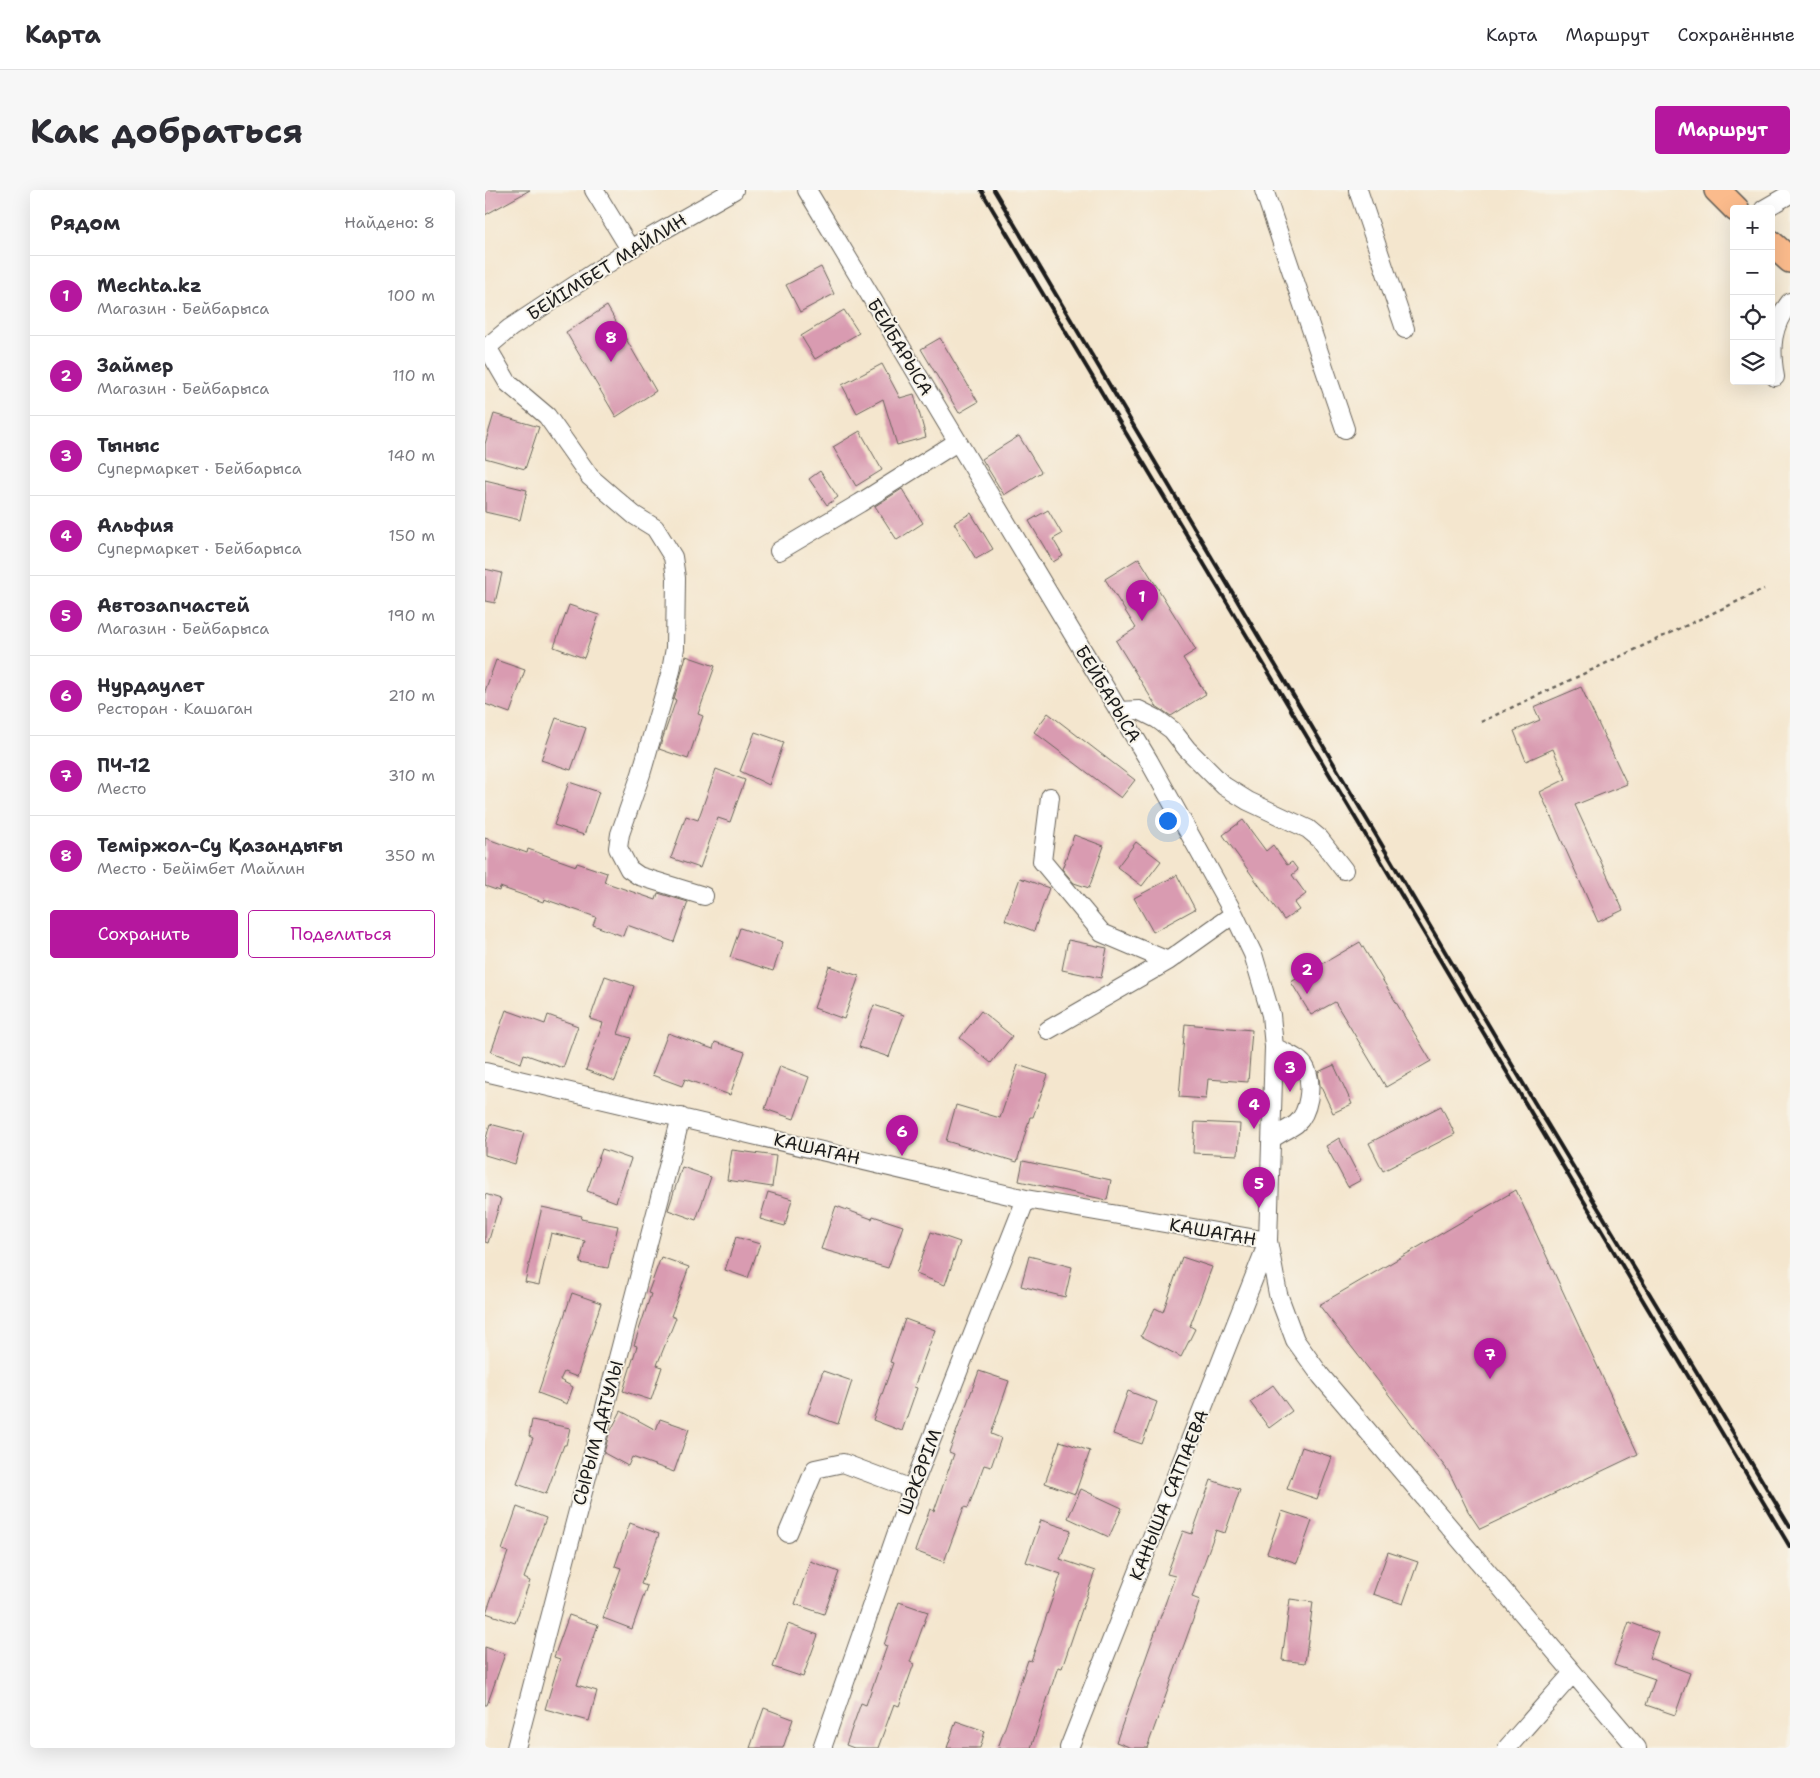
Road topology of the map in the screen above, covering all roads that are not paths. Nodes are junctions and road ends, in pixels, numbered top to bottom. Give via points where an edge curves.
1 (594, 190) edge
2 (734, 190) edge
3 (807, 190) edge
4 (1264, 190) edge
5 (1358, 190) edge
6 (1717, 190) edge
7 (1790, 194) edge
8 (714, 195) edge
9 (1732, 205) edge
10 (1771, 205) edge
11 (1775, 247) edge
12 (630, 249) junction
13 (1790, 260) edge
14 (1790, 302) edge
15 (1405, 328) dead end
16 (1773, 340) edge
17 (486, 348) edge
18 (1345, 429) dead end
19 (957, 442) junction
20 (779, 551) dead end
21 (1119, 711) junction
22 (1050, 797) dead end
23 (1344, 870) dead end
24 (704, 896) dead end
25 (1234, 914) junction
26 (1168, 961) junction
27 (1048, 1030) dead end
28 (1275, 1047) junction
29 (485, 1072) edge
30 (681, 1117) junction
31 (1273, 1138) junction
32 (1026, 1199) junction
33 (1269, 1241) junction
34 (912, 1489) junction
35 (788, 1533) dead end
36 (1573, 1673) junction
37 (516, 1748) edge
38 (822, 1748) edge
39 (1069, 1748) edge
40 (1507, 1748) edge
41 (1637, 1748) edge

1 - 12 street
2 - 8 street, БЕЙІМБЕТ МАЙЛИН
3 - 19 street, БЕЙБАРЫСА
4 - 18 street
5 - 15 street
6 - 9 highway
7 - 10 street
8 - 12 street, БЕЙІМБЕТ МАЙЛИН
11 - 13 highway
12 - 17 street, БЕЙІМБЕТ МАЙЛИН via 509,328
14 - 16 street via 1779,315
17 - 24 street via 508,383 547,416 590,477 634,515 655,528 673,557 675,648 671,671 618,848 629,870 639,876
19 - 20 street
19 - 21 street, БЕЙБАРЫСА
21 - 23 street via 1139,710 1157,719 1172,730 1224,786 1248,802 1308,829 1321,839
21 - 25 street, БЕЙБАРЫСА
22 - 26 street via 1042,861 1102,933
25 - 26 street
25 - 28 street, БЕЙБАРЫСА via 1263,983
26 - 27 street
28 - 31 street, БЕЙБАРЫСА
28 - 31 street via 1296,1058 1306,1069 1310,1088 1306,1110 1297,1123
29 - 30 street, КАШАГАН
30 - 32 street, КАШАГАН
30 - 37 street, СЫРЫМ ДАТУЛЫ
31 - 33 street, БЕЙБАРЫСА
32 - 33 street, КАШАГАН
32 - 34 street, ШӘКӘРІМ
33 - 36 street via 1278,1294 1295,1340 1321,1376
33 - 39 street, КАНЫША САТПАЕВА
34 - 35 street via 843,1463 815,1469
34 - 38 street, ШӘКӘРІМ
36 - 40 street
36 - 41 street

